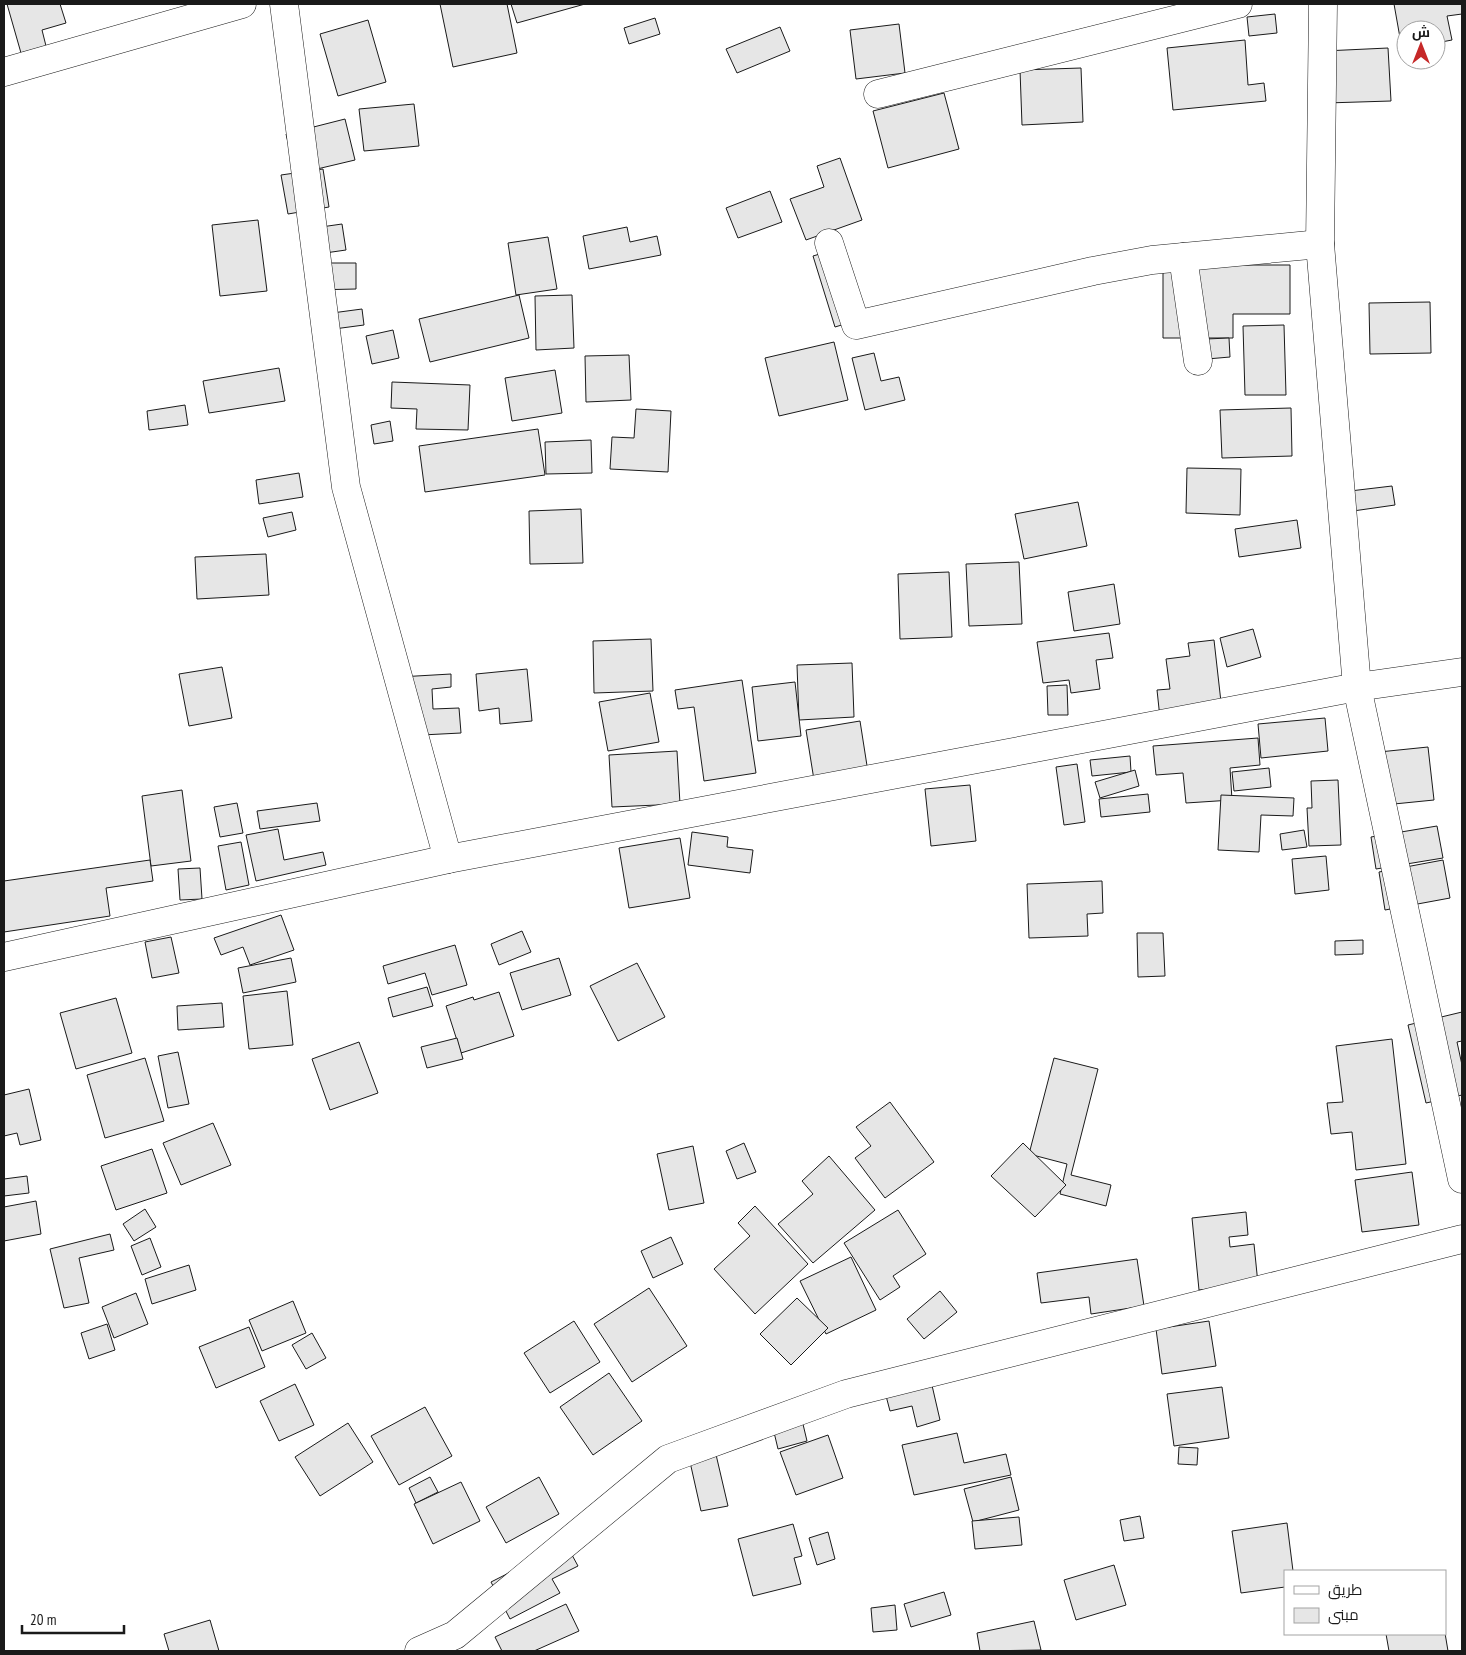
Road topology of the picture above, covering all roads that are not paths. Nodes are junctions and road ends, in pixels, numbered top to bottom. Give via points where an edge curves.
1 (242, 4) edge
2 (284, 4) edge
3 (1238, 4) edge
4 (1324, 4) edge
5 (4, 72) edge
6 (878, 94) dead end
7 (829, 243) dead end
8 (1320, 244) junction
9 (1184, 257) junction
10 (1198, 361) dead end
11 (1462, 672) edge
12 (1357, 687) junction
13 (448, 859) junction
14 (4, 957) edge
15 (1462, 1179) edge
16 (1462, 1239) edge
17 (457, 1643) edge
18 (419, 1651) edge

1 - 5 street
2 - 13 street via 346,487
3 - 6 street
4 - 8 street
7 - 9 street via 856,325 1092,271
8 - 9 street
8 - 12 street
9 - 10 street
11 - 12 street
12 - 13 street
12 - 15 street
13 - 14 street
16 - 17 street via 846,1394 668,1459
17 - 18 street

